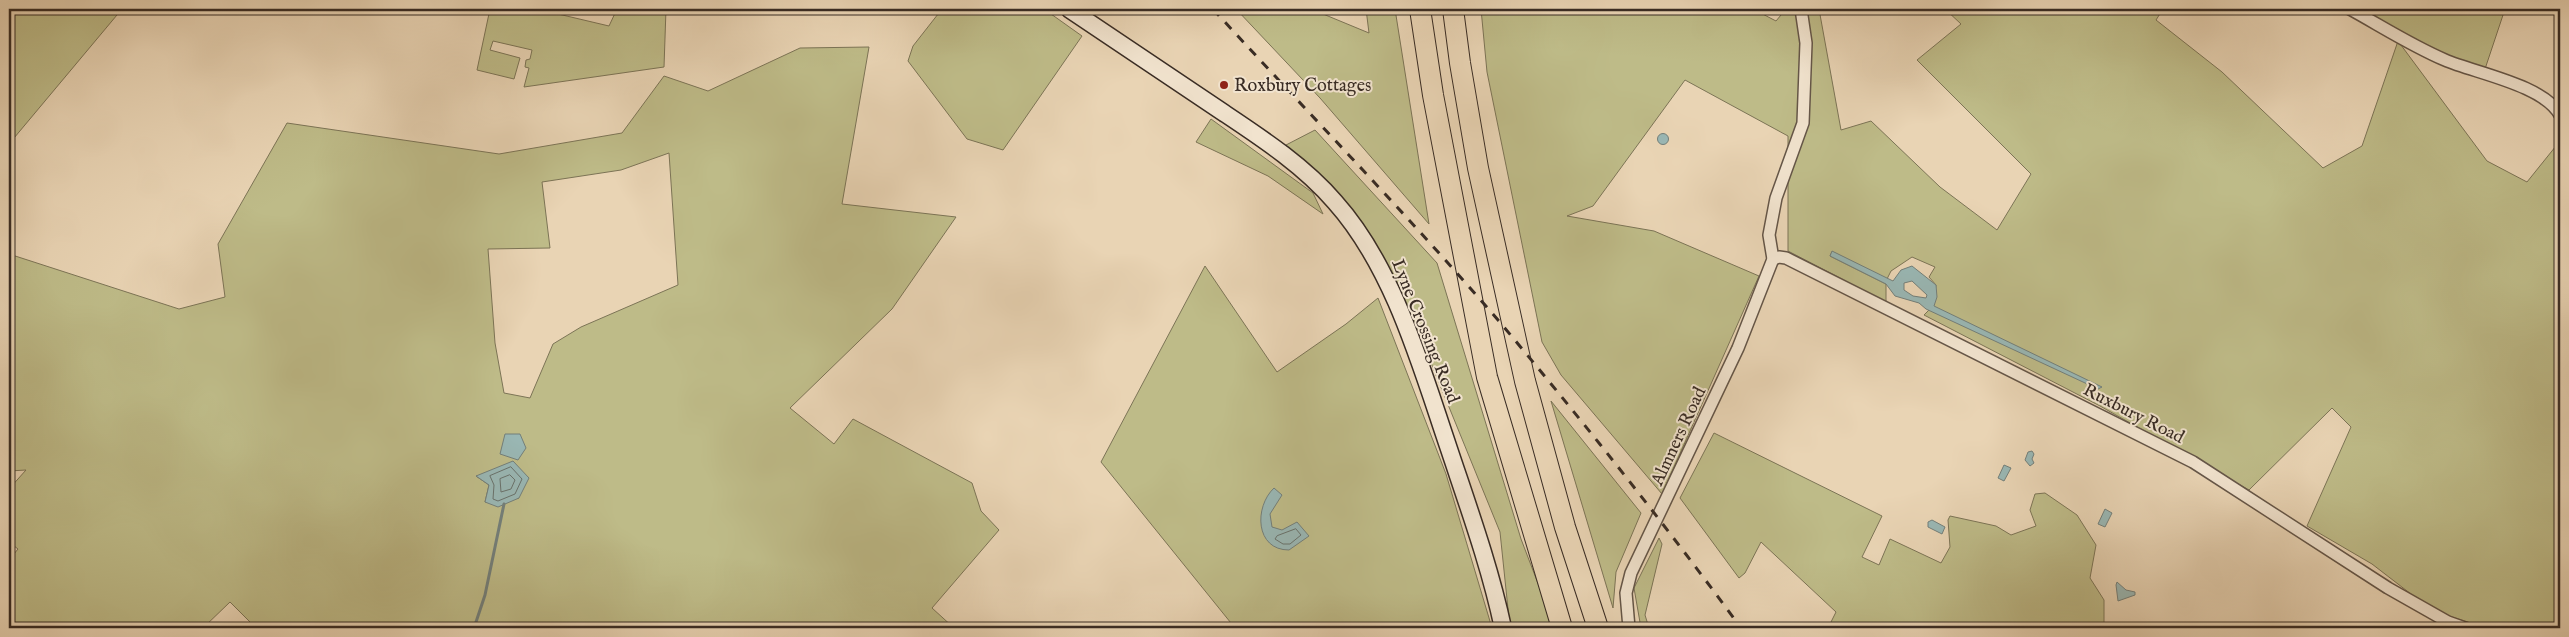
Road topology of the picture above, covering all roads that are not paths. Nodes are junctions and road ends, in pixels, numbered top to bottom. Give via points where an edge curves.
1 (1068, 9) edge
2 (1420, 9) edge
3 (1453, 9) edge
4 (1802, 9) edge
5 (2350, 9) edge
6 (2560, 115) edge
7 (1773, 259) junction
8 (1503, 628) edge
9 (1562, 628) edge
10 (1598, 628) edge
11 (1629, 628) edge
12 (2465, 628) edge

1 - 8 street, Lyne Crossing Road via 1268,143 1314,181 1355,226 1372,252 1395,300 1427,384 1486,559
2 - 9 highway via 1433,95 1487,377
3 - 10 highway via 1478,168 1525,381 1565,527
4 - 7 street via 1806,43 1803,123 1776,198 1769,235
5 - 6 street via 2444,60 2517,84 2551,103
7 - 11 street, Almners Road via 1739,346 1631,573 1626,593
7 - 12 street, Ruxbury Road via 1786,258 2193,462 2388,588 2448,622

